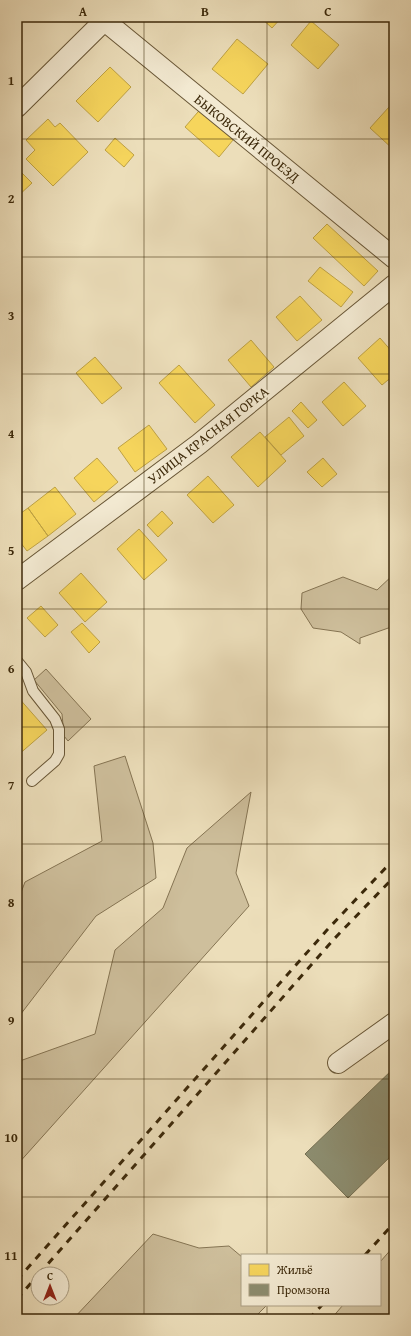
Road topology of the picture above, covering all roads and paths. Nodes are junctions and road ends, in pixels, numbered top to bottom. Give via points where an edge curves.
1 (102, 19) edge
2 (17, 107) edge
3 (394, 258) edge
4 (394, 285) edge
5 (17, 580) edge
6 (17, 661) edge
7 (32, 781) dead end
8 (394, 1024) edge
9 (338, 1063) dead end

1 - 2 street
1 - 3 street, БЫКОВСКИЙ ПРОЕЗД
4 - 5 street, УЛИЦА КРАСНАЯ ГОРКА via 199,444
6 - 7 lane via 26,672 33,691 55,719 59,729 59,754 55,761
8 - 9 street

